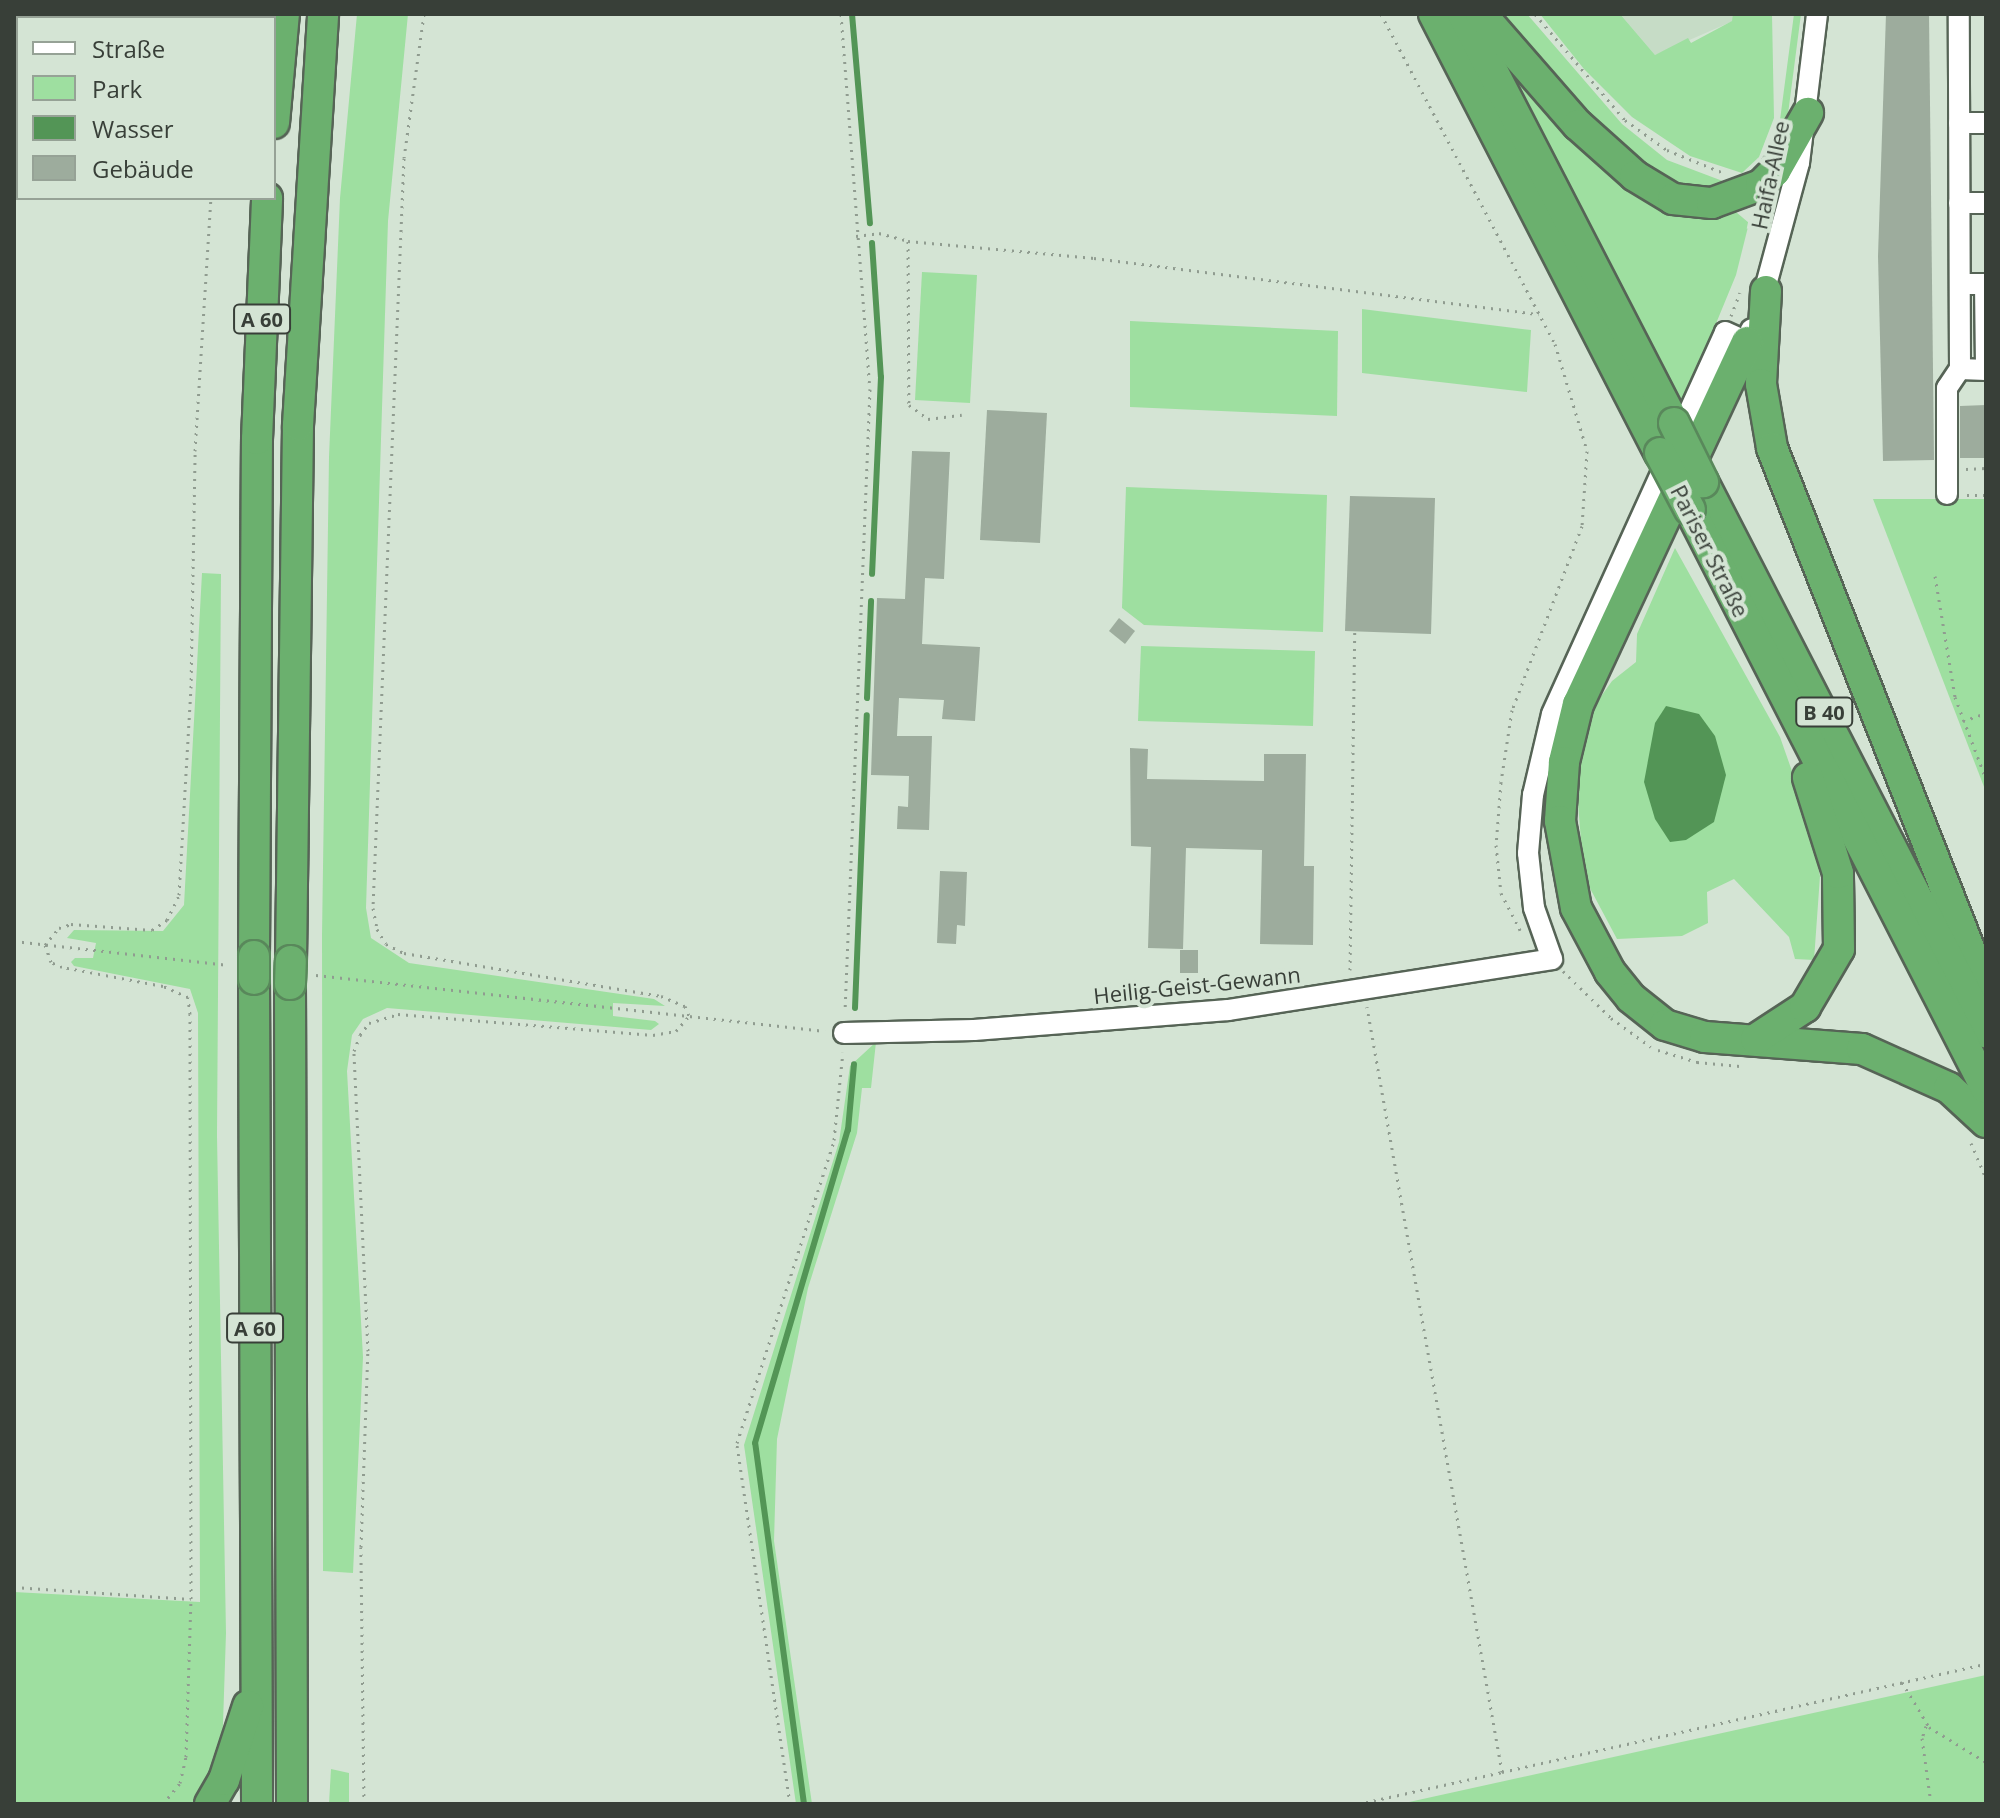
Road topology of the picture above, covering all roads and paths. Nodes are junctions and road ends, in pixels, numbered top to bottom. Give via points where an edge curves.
1 (284, 14) edge
2 (323, 14) edge
3 (424, 14) edge
4 (841, 14) edge
5 (1381, 14) edge
6 (1434, 14) edge
7 (1463, 14) edge
8 (1481, 14) edge
9 (1535, 14) edge
10 (1817, 14) edge
11 (1959, 14) edge
12 (276, 101) edge
13 (1808, 113) junction
14 (1959, 123) junction
15 (1986, 123) edge
16 (1749, 192) junction
17 (211, 200) edge
18 (267, 200) edge
19 (1959, 203) junction
20 (1986, 203) edge
21 (856, 236) junction
22 (908, 241) junction
23 (1754, 290) junction
24 (1538, 314) junction
25 (1736, 337) junction
26 (962, 415) dead end
27 (1986, 468) edge
28 (1964, 469) dead end
29 (1947, 494) dead end
30 (1935, 576) dead end
31 (1355, 631) dead end
32 (1760, 648) junction
33 (1986, 713) edge
34 (1963, 721) junction
35 (1986, 779) edge
36 (1496, 845) dead end
37 (14, 941) edge
38 (45, 945) junction
39 (1552, 959) joint
40 (250, 967) junction
41 (295, 973) junction
42 (1357, 989) junction
43 (1986, 991) edge
44 (689, 1016) junction
45 (1986, 1032) edge
46 (844, 1033) junction
47 (1756, 1039) junction
48 (1986, 1088) edge
49 (1986, 1122) edge
50 (14, 1587) edge
51 (191, 1599) junction
52 (1986, 1664) edge
53 (256, 1677) junction
54 (1902, 1682) junction
55 (1926, 1724) junction
56 (1986, 1762) edge
57 (1502, 1772) junction
58 (163, 1804) edge
59 (210, 1804) edge
60 (257, 1804) edge
61 (292, 1804) edge
62 (364, 1804) edge
63 (790, 1804) edge
64 (1358, 1804) edge
65 (1931, 1804) edge

1 - 12 highway
2 - 41 highway, A 60 via 298,425
3 - 44 path via 404,158 373,908 377,929 386,944 404,953 661,996 685,1006
4 - 21 path
5 - 24 path
6 - 32 highway, Pariser Straße / B 40, bridge
7 - 45 highway, Pariser Straße / B 40, bridge
8 - 16 highway via 1578,125 1657,191 1700,204
9 - 16 path via 1625,120 1667,150 1733,176
10 - 13 street, Haifa-Allee
11 - 14 street
13 - 16 highway via 1775,171
13 - 23 street, Haifa-Allee
14 - 15 street
14 - 19 street
17 - 38 path via 195,451 191,688 179,895 167,920 152,930 71,924 59,928
18 - 40 highway, A 60 via 257,439
19 - 20 street
19 - 29 street via 1960,369 1947,388
21 - 22 path via 879,233
21 - 46 path via 870,389
22 - 24 path via 1094,258
22 - 26 path via 909,405 928,419
23 - 25 street, Haifa-Allee
23 - 25 path
23 - 43 highway via 1772,448
24 - 36 path via 1561,358 1579,411 1588,487 1582,526 1512,710
25 - 39 street, Haifa-Allee via 1693,413 1574,660 1540,757 1529,864 1534,908
25 - 47 highway via 1578,704 1564,762 1560,821 1568,876 1586,934 1631,998 1685,1033
27 - 28 path
30 - 34 path
31 - 42 path
32 - 47 highway via 1829,838 1842,922 1839,949 1820,988 1791,1019
32 - 48 highway, Pariser Straße / B 40
33 - 34 path
34 - 35 path
37 - 38 path
38 - 40 path
38 - 51 path via 51,962 62,967 163,986 188,997
39 - 42 street, Heilig-Geist-Gewann
40 - 53 highway, A 60
41 - 44 path
41 - 61 highway, A 60
42 - 46 street, Heilig-Geist-Gewann via 1228,1010 958,1031
42 - 57 path
44 - 46 path
44 - 62 path via 676,1031 653,1035 398,1014 369,1023 360,1035 354,1051 368,1351 361,1547
46 - 63 path via 834,1140 737,1443
47 - 49 highway via 1835,1045 1888,1058 1949,1088
50 - 51 path
51 - 58 path via 184,1773
52 - 54 path
53 - 59 highway via 224,1780
53 - 60 highway, A 60
54 - 55 path
54 - 57 path
55 - 56 path
55 - 65 path via 1922,1738
57 - 64 path

